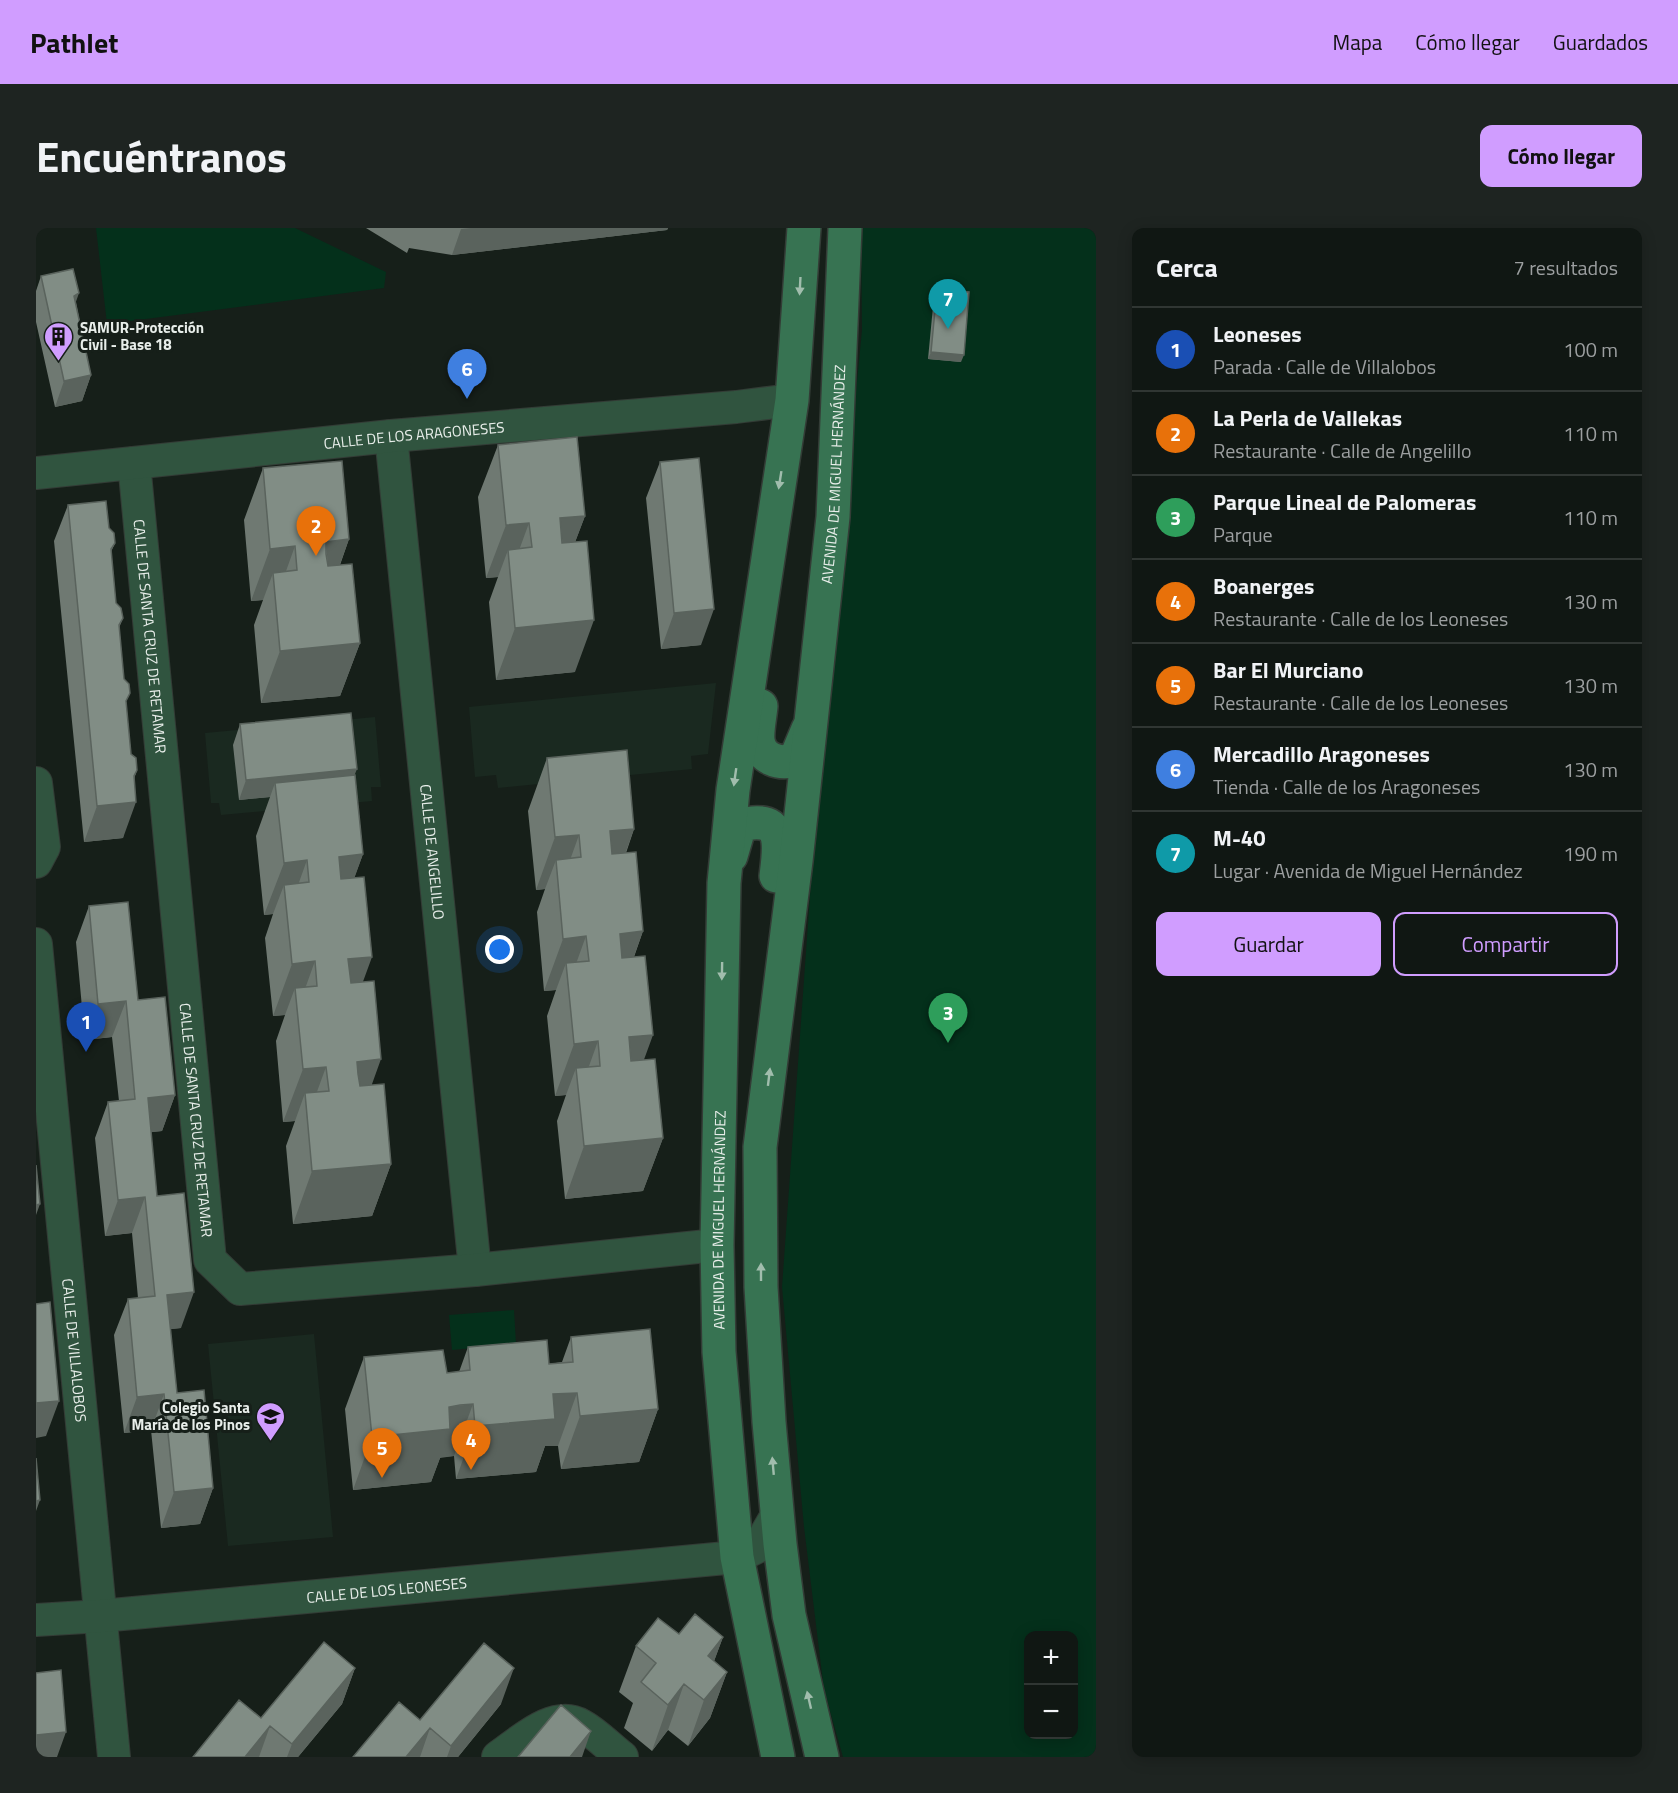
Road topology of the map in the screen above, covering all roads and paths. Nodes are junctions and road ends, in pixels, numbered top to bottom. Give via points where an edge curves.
1 (804, 228) edge
2 (845, 228) edge
3 (792, 400) junction
4 (392, 436) junction
5 (134, 463) junction
6 (36, 473) edge
7 (761, 603) junction
8 (812, 720) junction
9 (36, 783) edge
10 (36, 862) edge
11 (724, 883) junction
12 (36, 944) edge
13 (779, 994) junction
14 (717, 1245) junction
15 (475, 1270) junction
16 (777, 1515) junction
17 (737, 1557) junction
18 (101, 1616) junction
19 (36, 1620) edge
20 (114, 1757) edge
21 (498, 1757) edge
22 (622, 1757) edge
23 (778, 1757) edge
24 (822, 1757) edge

1 -> 3 street, AVENIDA DE MIGUEL HERNÁNDEZ
2 - 8 street, AVENIDA DE MIGUEL HERNÁNDEZ via 833,517
3 - 4 street, CALLE DE LOS ARAGONESES
3 -> 7 street, AVENIDA DE MIGUEL HERNÁNDEZ
4 - 5 street, CALLE DE LOS ARAGONESES
4 - 15 street, CALLE DE ANGELILLO
5 - 6 street, CALLE DE LOS ARAGONESES
5 - 15 street, CALLE DE SANTA CRUZ DE RETAMAR via 210,1260 240,1289
7 - 8 street, AVENIDA DE MIGUEL HERNÁNDEZ via 767,650 758,741 762,751 781,763 795,760
7 -> 11 street, AVENIDA DE MIGUEL HERNÁNDEZ via 733,790
8 - 13 street, AVENIDA DE MIGUEL HERNÁNDEZ
9 - 10 street via 44,847
11 - 13 street, AVENIDA DE MIGUEL HERNÁNDEZ via 740,825 755,822 774,830 779,840 773,930
11 -> 14 street, AVENIDA DE MIGUEL HERNÁNDEZ
12 - 18 street, CALLE DE VILLALOBOS
16 -> 13 street, AVENIDA DE MIGUEL HERNÁNDEZ via 761,1287 760,1147
14 - 15 street, CALLE DE SANTA CRUZ DE RETAMAR
14 - 17 street, AVENIDA DE MIGUEL HERNÁNDEZ via 719,1352
16 - 17 street via 759,1546
24 -> 16 street, AVENIDA DE MIGUEL HERNÁNDEZ via 789,1615
17 - 18 street, CALLE DE LOS LEONESES
17 - 23 street, AVENIDA DE MIGUEL HERNÁNDEZ
18 - 19 street, CALLE DE LOS LEONESES
18 - 20 street, CALLE DE VILLALOBOS
21 - 22 street via 553,1721 568,1720 581,1725

